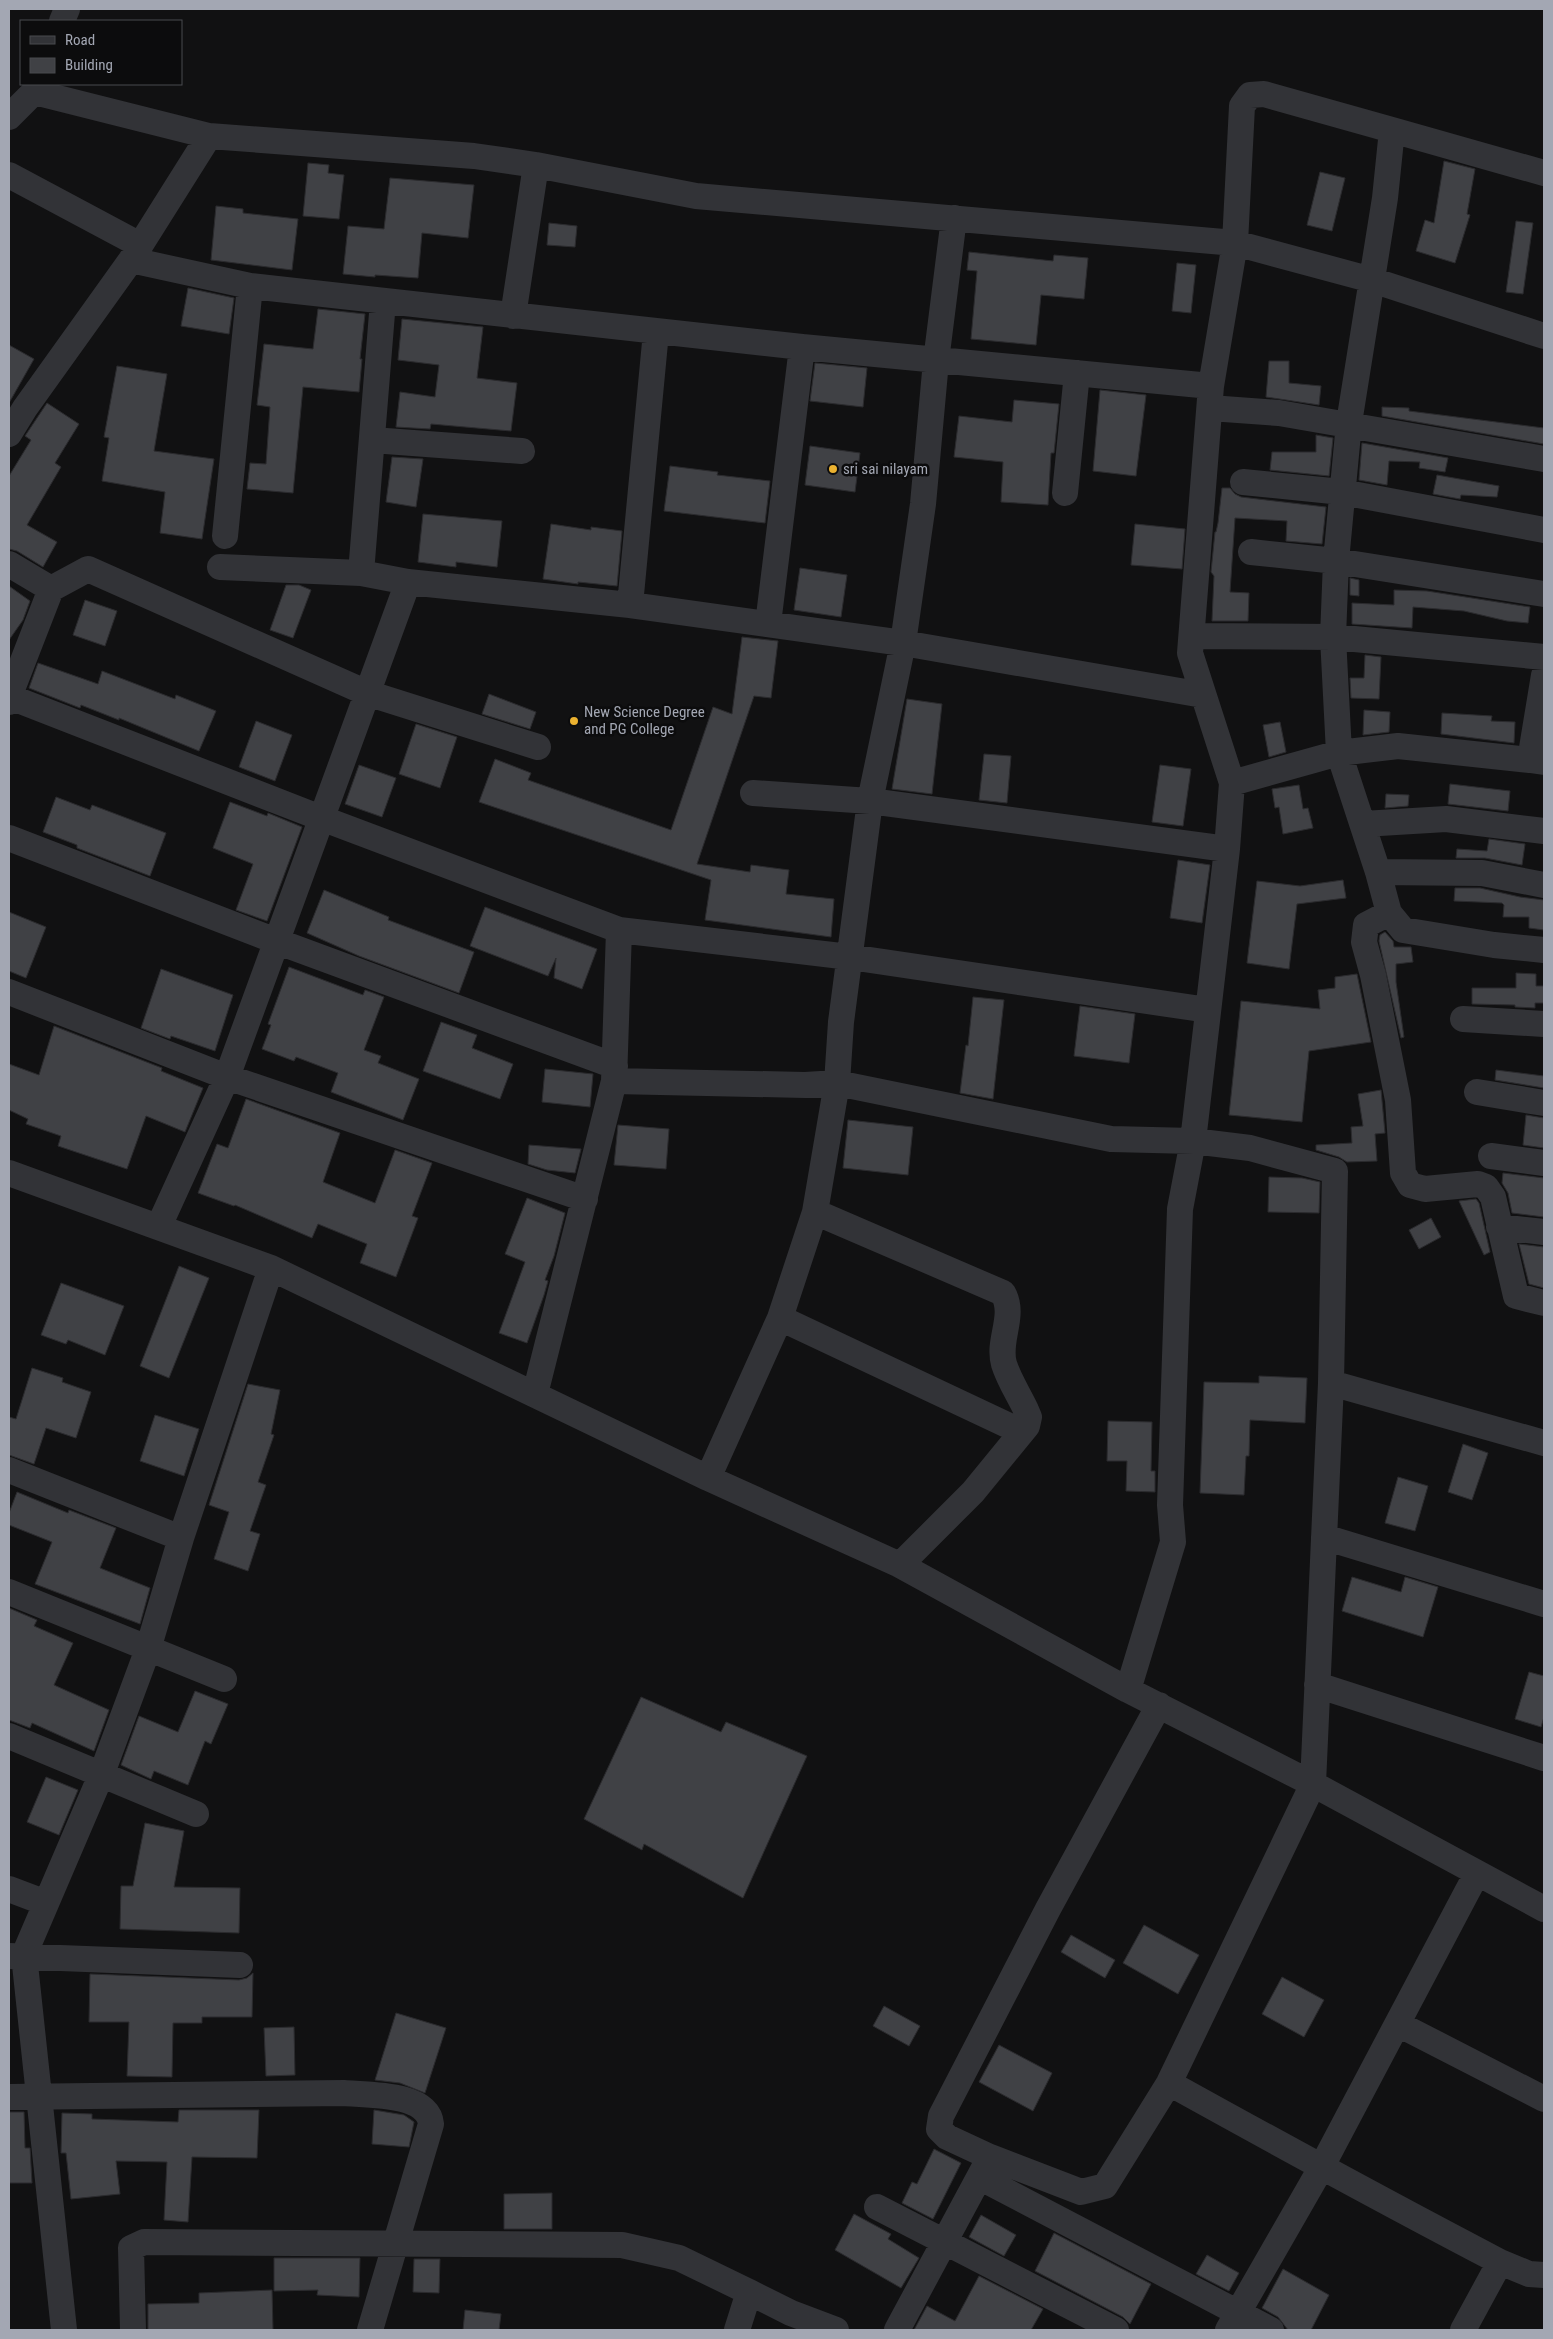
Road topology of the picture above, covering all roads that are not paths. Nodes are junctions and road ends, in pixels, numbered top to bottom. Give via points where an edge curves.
1 (36, 88) edge
2 (9, 117) edge
3 (1392, 130) junction
4 (209, 136) junction
5 (536, 165) junction
6 (1544, 173) edge
7 (9, 174) edge
8 (954, 218) junction
9 (1235, 243) junction
10 (136, 253) junction
11 (1372, 280) junction
12 (250, 286) junction
13 (384, 301) junction
14 (514, 316) junction
15 (656, 332) junction
16 (1544, 336) edge
17 (802, 347) junction
18 (936, 360) junction
19 (1077, 374) junction
20 (1211, 397) junction
21 (17, 403) edge
22 (1349, 423) junction
23 (9, 434) edge
24 (372, 440) junction
25 (522, 451) dead end
26 (1544, 459) edge
27 (1243, 482) dead end
28 (1342, 492) junction
29 (1065, 493) dead end
30 (1544, 530) edge
31 (225, 536) dead end
32 (1251, 552) dead end
33 (1336, 561) junction
34 (9, 564) edge
35 (220, 567) dead end
36 (360, 573) junction
37 (408, 582) junction
38 (51, 589) junction
39 (1544, 594) edge
40 (630, 605) junction
41 (768, 624) junction
42 (1192, 636) junction
43 (1333, 637) junction
44 (903, 643) junction
45 (1544, 657) edge
46 (1544, 674) edge
47 (367, 693) junction
48 (1203, 695) junction
49 (9, 699) edge
50 (538, 747) dead end
51 (1339, 752) junction
52 (1537, 761) edge
53 (1232, 783) junction
54 (753, 793) dead end
55 (870, 801) junction
56 (321, 818) junction
57 (1363, 824) junction
58 (1544, 831) edge
59 (9, 838) edge
60 (1227, 850) junction
61 (1378, 872) junction
62 (1544, 884) edge
63 (1388, 913) junction
64 (619, 930) junction
65 (276, 941) junction
66 (1544, 950) edge
67 (850, 957) junction
68 (9, 992) edge
69 (1208, 1010) junction
70 (1463, 1019) dead end
71 (1544, 1024) edge
72 (614, 1073) junction
73 (227, 1076) junction
74 (837, 1083) junction
75 (1477, 1092) dead end
76 (1544, 1103) edge
77 (1193, 1141) junction
78 (1492, 1156) dead end
79 (1544, 1162) edge
80 (9, 1173) edge
81 (585, 1199) junction
82 (815, 1212) junction
83 (159, 1226) junction
84 (1499, 1227) junction
85 (1544, 1232) edge
86 (271, 1268) junction
87 (1544, 1303) edge
88 (780, 1318) junction
89 (1331, 1383) junction
90 (535, 1394) junction
91 (1022, 1432) junction
92 (1544, 1443) edge
93 (9, 1470) edge
94 (708, 1478) junction
95 (1324, 1537) junction
96 (181, 1538) junction
97 (900, 1565) junction
98 (9, 1592) edge
99 (1544, 1604) edge
100 (148, 1649) junction
101 (224, 1680) dead end
102 (1317, 1685) junction
103 (1128, 1690) junction
104 (1159, 1705) junction
105 (9, 1736) edge
106 (1544, 1758) edge
107 (102, 1773) junction
108 (1313, 1784) junction
109 (196, 1814) dead end
110 (1478, 1873) junction
111 (9, 1889) edge
112 (46, 1903) junction
113 (1544, 1909) edge
114 (16, 1955) edge
115 (240, 1965) dead end
116 (1398, 2024) junction
117 (1169, 2083) junction
118 (38, 2096) junction
119 (9, 2098) edge
120 (1544, 2099) edge
121 (986, 2168) junction
122 (1321, 2168) junction
123 (878, 2207) dead end
124 (397, 2242) junction
125 (945, 2243) junction
126 (1500, 2262) junction
127 (1544, 2275) edge
128 (749, 2292) junction
129 (1232, 2321) edge
130 (64, 2330) edge
131 (133, 2330) edge
132 (370, 2330) edge
133 (737, 2330) edge
134 (836, 2330) edge
135 (897, 2330) edge
136 (1116, 2330) edge
137 (1271, 2330) edge
138 (1463, 2330) edge

1 - 2 street
1 - 4 street
3 - 6 street
3 - 9 street via 1264,94 1250,96 1242,106 1239,127
3 - 11 street
4 - 5 street via 474,156
4 - 10 street
5 - 8 street via 696,196
5 - 14 street
7 - 10 street
8 - 9 street
8 - 18 street
9 - 11 street
9 - 20 street
10 - 12 street
10 - 21 street
11 - 16 street
11 - 22 street
12 - 13 street
12 - 31 street
13 - 14 street
13 - 24 street
14 - 15 street
15 - 17 street
15 - 40 street
17 - 18 street
17 - 41 street
18 - 19 street
18 - 44 street via 923,504
19 - 20 street
19 - 29 street
20 - 22 street via 1279,413
20 - 42 street
21 - 23 street
22 - 26 street
22 - 28 street
24 - 25 street
24 - 36 street
27 - 28 street
28 - 30 street
28 - 33 street
32 - 33 street
33 - 39 street
33 - 43 street
34 - 38 street
35 - 36 street
36 - 37 street
37 - 40 street
37 - 47 street
38 - 47 street via 88,568
38 - 49 street
40 - 41 street
41 - 44 street
42 - 43 street
42 - 48 street via 1190,653
43 - 45 street
43 - 51 street
44 - 48 street
44 - 55 street
46 - 52 street
47 - 50 street
47 - 56 street
48 - 53 street
49 - 56 street
51 - 52 street via 1398,746
51 - 53 street
51 - 57 street
53 - 60 street
54 - 55 street
55 - 60 street
55 - 67 street
56 - 64 street
56 - 65 street
57 - 58 street via 1446,819
57 - 61 street
59 - 65 street
60 - 69 street
61 - 62 street via 1482,873
61 - 63 street
63 - 66 street via 1403,930
63 - 84 street via 1366,925 1364,942 1398,1100 1403,1173 1410,1185 1425,1190 1483,1184 1493,1197
64 - 67 street
64 - 72 street
65 - 72 street
65 - 73 street
67 - 69 street
67 - 74 street
68 - 73 street
69 - 77 street
70 - 71 street
72 - 74 street via 804,1085
72 - 81 street
73 - 81 street
73 - 83 street
74 - 77 street via 1110,1139
74 - 82 street
75 - 76 street
77 - 89 street via 1250,1148 1335,1171
77 - 103 street via 1180,1209 1170,1505 1174,1542
78 - 79 street
80 - 83 street
81 - 90 street
82 - 88 street
82 - 91 street via 1003,1293 1009,1311 1004,1364 1028,1417
83 - 86 street
84 - 85 street
84 - 87 street via 1516,1296
86 - 90 street
86 - 96 street
88 - 91 street
88 - 94 street
89 - 92 street
89 - 95 street
90 - 94 street
91 - 97 street via 973,1492
93 - 96 street
94 - 97 street
95 - 99 street
95 - 102 street
96 - 100 street
97 - 103 street
98 - 100 street
100 - 101 street
100 - 107 street
102 - 106 street
102 - 108 street
103 - 104 street
104 - 108 street
104 - 121 street via 940,2116 939,2129
105 - 107 street
107 - 109 street
107 - 112 street
108 - 110 street
108 - 117 street
110 - 113 street
110 - 116 street
111 - 112 street
112 - 114 street
114 - 115 street
114 - 118 street
116 - 120 street
116 - 122 street
117 - 121 street via 1105,2186 1082,2192
117 - 122 street
118 - 119 street
118 - 124 street via 344,2093 390,2096 422,2106 430,2115 431,2124
118 - 130 street
121 - 125 street
121 - 129 street
122 - 126 street
122 - 129 street
123 - 125 street
124 - 128 street via 622,2246 679,2258
124 - 131 street via 144,2242 131,2248
124 - 132 street
125 - 135 street
125 - 136 street
126 - 127 street via 1529,2274
126 - 138 street
128 - 133 street
128 - 134 street
129 - 137 street

